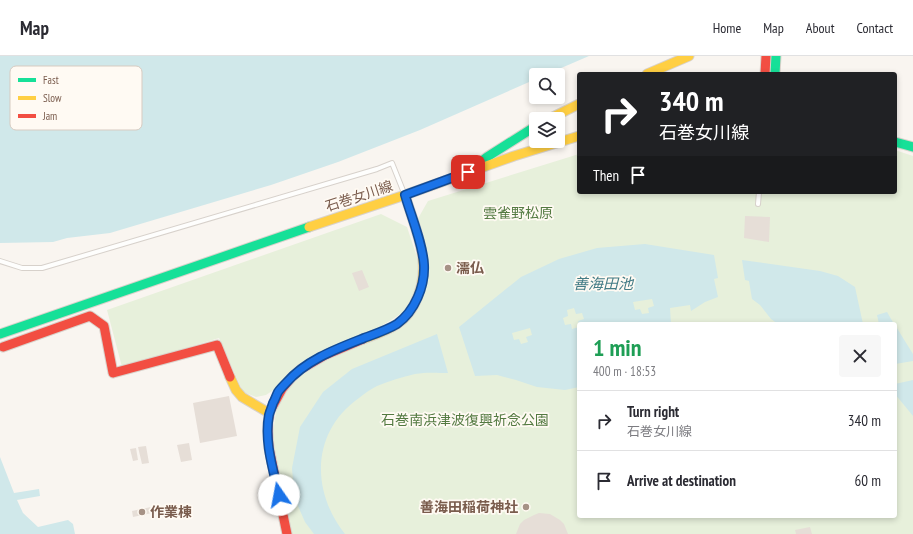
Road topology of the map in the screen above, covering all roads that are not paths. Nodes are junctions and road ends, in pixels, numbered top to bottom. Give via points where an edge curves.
1 (689, 56) edge
2 (766, 56) edge
3 (776, 56) edge
4 (652, 72) edge
5 (764, 72) edge
6 (775, 72) edge
7 (577, 105) edge
8 (563, 112) edge
9 (529, 130) edge
10 (577, 137) edge
11 (897, 143) edge
12 (913, 147) edge
13 (468, 172) junction
14 (759, 194) edge
15 (405, 195) junction
16 (758, 204) dead end
17 (0, 261) edge
18 (0, 334) edge
19 (3, 346) dead end
20 (269, 413) junction
21 (286, 534) edge

1 - 4 street
2 - 5 street
3 - 6 street
7 - 8 street
9 - 13 street
10 - 13 street, 石巻女川線
11 - 12 street
13 - 15 street, 石巻女川線
14 - 16 lane
15 - 17 lane via 392,163 42,268 22,268
15 - 18 street, 石巻女川線
15 - 20 street via 423,251 422,284 415,303 397,324 333,351 309,363 293,375 279,391
19 - 20 street via 90,316 104,326 114,373 217,345 236,390 242,397
20 - 21 street via 267,427 270,452

